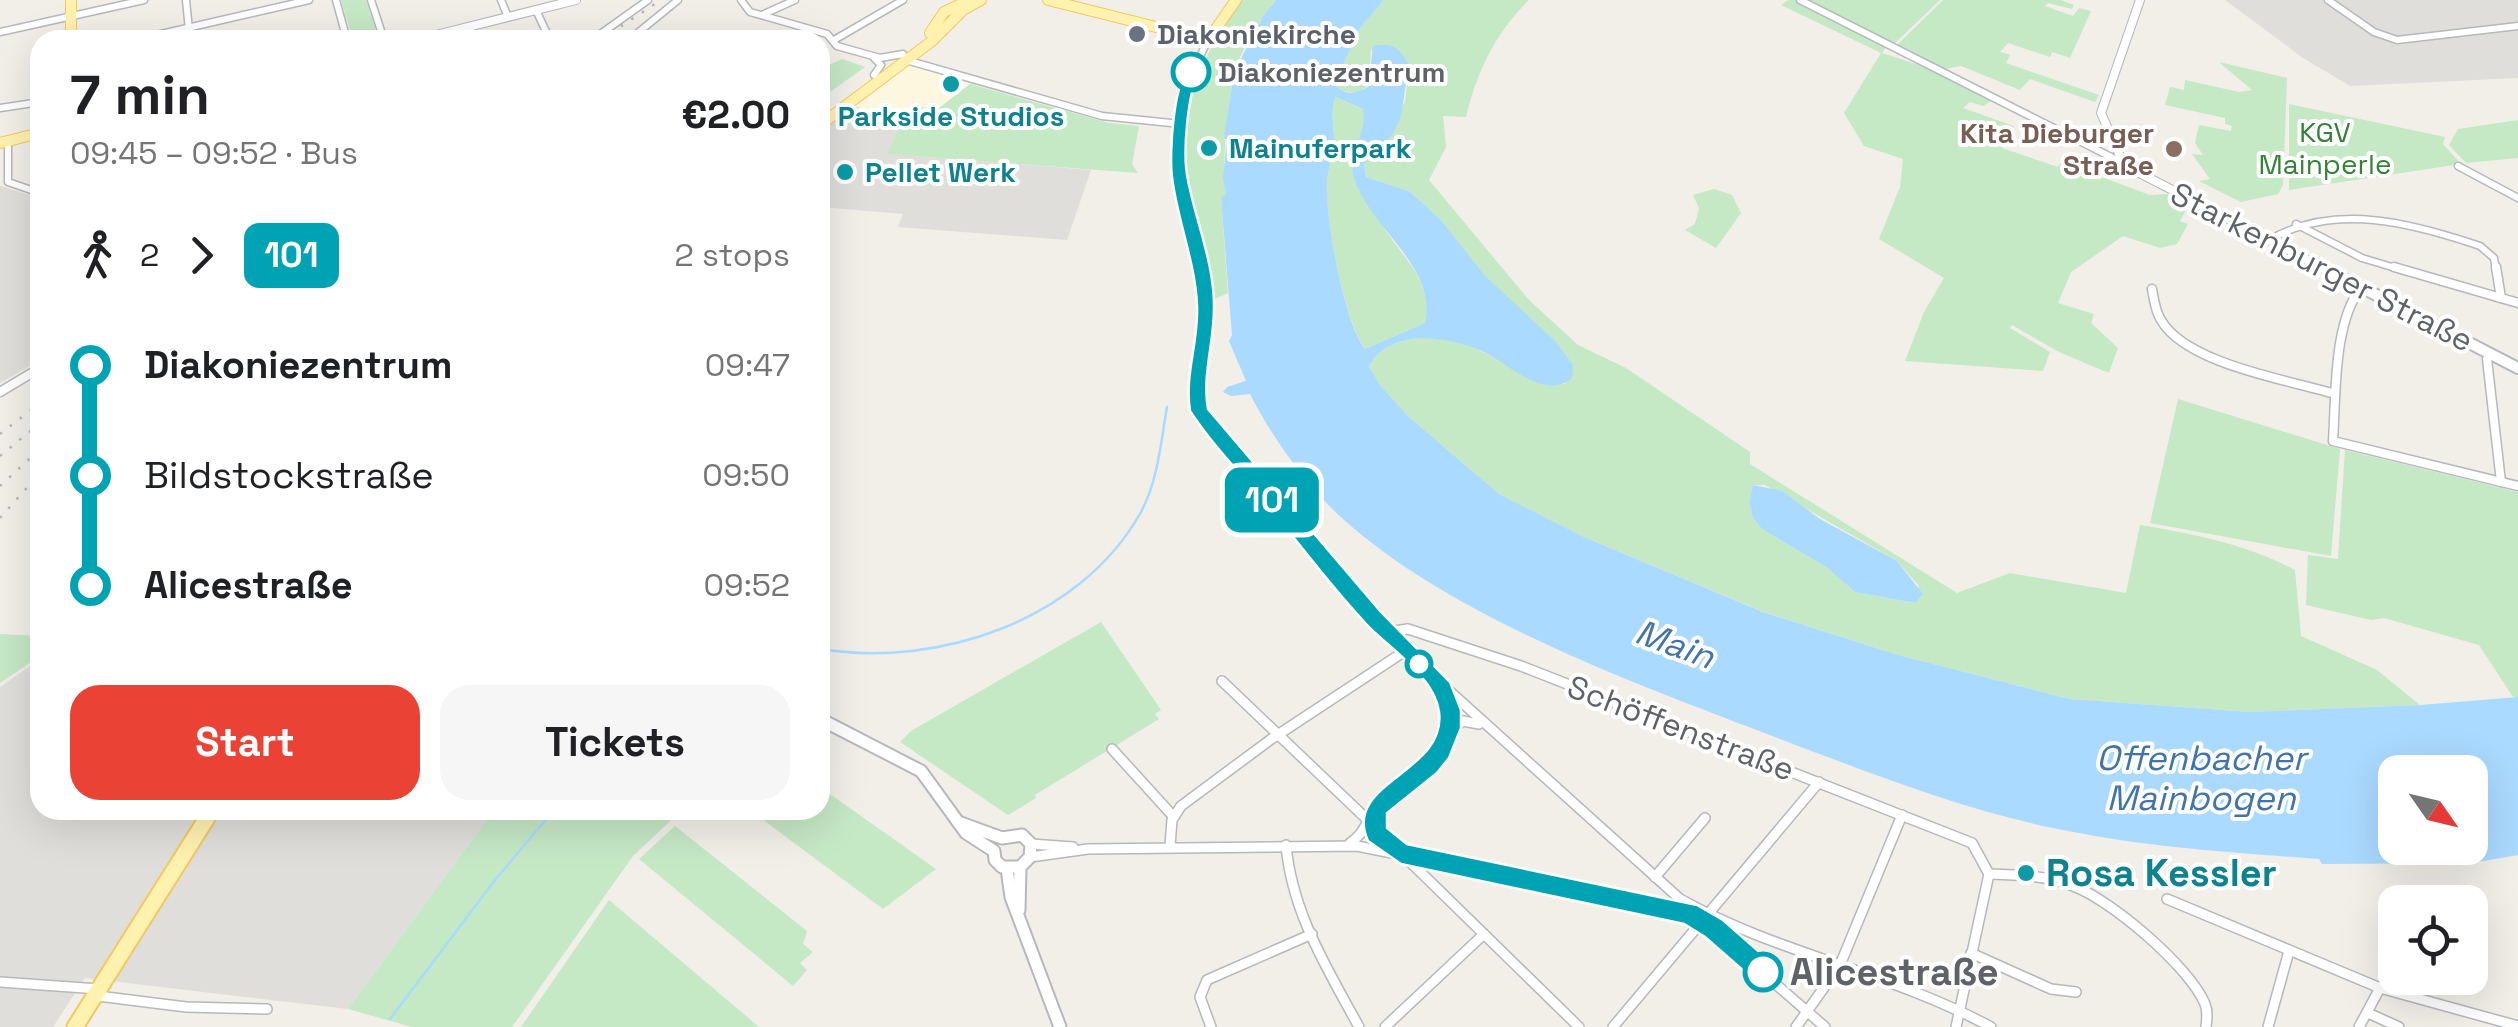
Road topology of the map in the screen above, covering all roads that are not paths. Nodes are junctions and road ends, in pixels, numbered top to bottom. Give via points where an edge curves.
1 (71, 0) edge
2 (144, 0) edge
3 (186, 0) edge
4 (308, 0) edge
5 (336, 0) edge
6 (371, 0) edge
7 (501, 0) edge
8 (576, 0) edge
9 (632, 0) edge
10 (648, 0) edge
11 (678, 0) edge
12 (741, 0) edge
13 (795, 0) edge
14 (903, 0) edge
15 (971, 0) edge
16 (980, 0) edge
17 (1048, 0) edge
18 (1088, 0) edge
19 (1236, 0) edge
20 (1800, 0) edge
21 (2140, 0) edge
22 (2328, 0) edge
23 (1079, 8) junction
24 (536, 10) junction
25 (637, 10) junction
26 (764, 14) junction
27 (950, 14) junction
28 (72, 16) junction
29 (508, 17) junction
30 (2518, 26) edge
31 (189, 28) junction
32 (72, 30) edge
33 (180, 30) edge
34 (344, 30) edge
35 (381, 30) edge
36 (456, 30) edge
37 (545, 30) edge
38 (607, 30) edge
39 (641, 30) edge
40 (815, 30) edge
41 (0, 32) edge
42 (830, 36) edge
43 (834, 40) junction
44 (1208, 40) junction
45 (874, 57) junction
46 (904, 57) junction
47 (874, 75) junction
48 (30, 104) edge
49 (0, 108) edge
50 (830, 108) edge
51 (830, 117) edge
52 (1182, 124) junction
53 (30, 136) edge
54 (4, 142) edge
55 (2124, 164) junction
56 (2458, 166) dead end
57 (30, 190) edge
58 (2518, 198) edge
59 (2296, 224) junction
60 (2269, 240) junction
61 (2362, 288) junction
62 (2152, 289) dead end
63 (2500, 298) junction
64 (2518, 302) edge
65 (2490, 354) junction
66 (2518, 368) edge
67 (30, 374) edge
68 (0, 392) edge
69 (2335, 394) junction
70 (2501, 482) junction
71 (2518, 486) edge
72 (1387, 632) junction
73 (1405, 651) junction
74 (1222, 681) dead end
75 (1439, 682) junction
76 (830, 724) edge
77 (1488, 728) junction
78 (1279, 734) junction
79 (1448, 734) junction
80 (1112, 749) dead end
81 (1819, 782) junction
82 (1902, 815) junction
83 (1173, 816) junction
84 (1705, 818) dead end
85 (206, 820) edge
86 (956, 821) junction
87 (1371, 824) junction
88 (1002, 838) junction
89 (1286, 844) junction
90 (1333, 844) junction
91 (1170, 846) junction
92 (994, 850) junction
93 (1401, 854) junction
94 (1022, 859) junction
95 (1989, 874) junction
96 (1656, 878) junction
97 (2168, 899) dead end
98 (1626, 900) junction
99 (1704, 918) junction
100 (1738, 928) junction
101 (1312, 934) junction
102 (1484, 934) junction
103 (1735, 947) junction
104 (2289, 950) junction
105 (1971, 954) junction
106 (1840, 965) junction
107 (0, 982) edge
108 (2378, 987) edge
109 (97, 992) junction
110 (2076, 992) dead end
111 (2378, 992) edge
112 (2405, 995) edge
113 (267, 1009) dead end
114 (1960, 1009) junction
115 (1808, 1011) junction
116 (2368, 1013) junction
117 (2518, 1026) edge
118 (74, 1027) edge
119 (1060, 1027) edge
120 (1211, 1027) edge
121 (1359, 1027) edge
122 (1385, 1027) edge
123 (1579, 1027) edge
124 (1613, 1027) edge
125 (1796, 1027) edge
126 (1825, 1027) edge
127 (1956, 1027) edge
128 (1991, 1027) edge
129 (2206, 1027) edge
130 (2268, 1027) edge
131 (2359, 1027) edge
132 (2400, 1027) edge

1 - 28 main road
2 - 28 street
3 - 31 street
4 - 31 street
5 - 34 street
6 - 35 street
7 - 29 street
8 - 24 street
9 - 25 street
10 - 25 street
11 - 39 street
12 - 26 street via 748,11
13 - 26 street
14 - 43 street
15 - 27 main road
16 - 27 main road
17 - 23 main road
18 - 23 street
19 - 44 main road
20 - 55 street, Starkenburger Straße
21 - 55 street via 2102,112
22 - 30 street via 2397,40
23 - 44 main road
24 - 29 street
24 - 37 street
25 - 38 street
26 - 40 street
27 - 46 main road
28 - 32 main road
28 - 41 street
29 - 36 street
31 - 33 street
42 - 43 street
43 - 45 street
44 - 52 street via 1185,84
45 - 46 street
45 - 47 street via 881,65
46 - 47 main road
46 - 51 main road
46 - 52 street via 1102,116
47 - 50 main road
48 - 49 street
52 - 72 street via 1179,175 1206,316 1196,392 1203,418
53 - 54 main road
54 - 57 street via 8,182
55 - 60 street, Starkenburger Straße
56 - 58 street
59 - 60 street
59 - 63 street via 2362,258
59 - 63 street via 2359,216 2480,246 2493,255
60 - 61 street, Starkenburger Straße
61 - 65 street, Starkenburger Straße
61 - 69 street via 2349,302
62 - 69 street via 2161,320 2186,342
63 - 64 street
65 - 66 street, Starkenburger Straße
65 - 70 street
67 - 68 street
69 - 70 street via 2332,436 2338,443
70 - 71 street
72 - 73 street
72 - 81 street, Schöffenstraße via 1408,629 1507,661
73 - 75 street
73 - 78 street
74 - 78 street
75 - 77 street
75 - 79 street via 1450,710
76 - 86 street via 921,771
77 - 79 street via 1463,721
77 - 96 street
78 - 83 street
78 - 87 street
79 - 87 street via 1429,766 1378,807
80 - 83 street
81 - 82 street, Schöffenstraße
81 - 99 street
82 - 95 street, Schöffenstraße via 1972,843
82 - 106 street
83 - 91 street
84 - 96 street
85 - 109 main road
86 - 88 street
86 - 92 street
87 - 90 street via 1356,840
87 - 93 street
88 - 92 street
88 - 94 street via 1019,834
89 - 90 street
89 - 91 street
89 - 101 street via 1291,884
90 - 93 street
91 - 94 street via 1088,848
92 - 94 street via 995,860
93 - 98 street
93 - 102 street
94 - 119 street via 1011,897
95 - 105 street
95 - 129 street via 2036,876 2091,895 2148,940 2193,988 2207,1009
96 - 98 street via 1657,901
96 - 99 street
97 - 104 street
98 - 99 street
99 - 100 street
99 - 103 street
99 - 124 street
100 - 103 street via 1729,935
100 - 106 street
101 - 120 street via 1207,980 1200,997
101 - 121 street
102 - 122 street
102 - 123 street
103 - 115 street
104 - 108 street
104 - 130 street
105 - 110 street via 2051,989
105 - 114 street
106 - 114 street
106 - 115 street
107 - 109 street
109 - 113 street via 186,1007
109 - 118 main road
111 - 116 street
112 - 117 street
114 - 127 street
114 - 128 street
115 - 125 street
115 - 126 street
116 - 131 street
116 - 132 street

